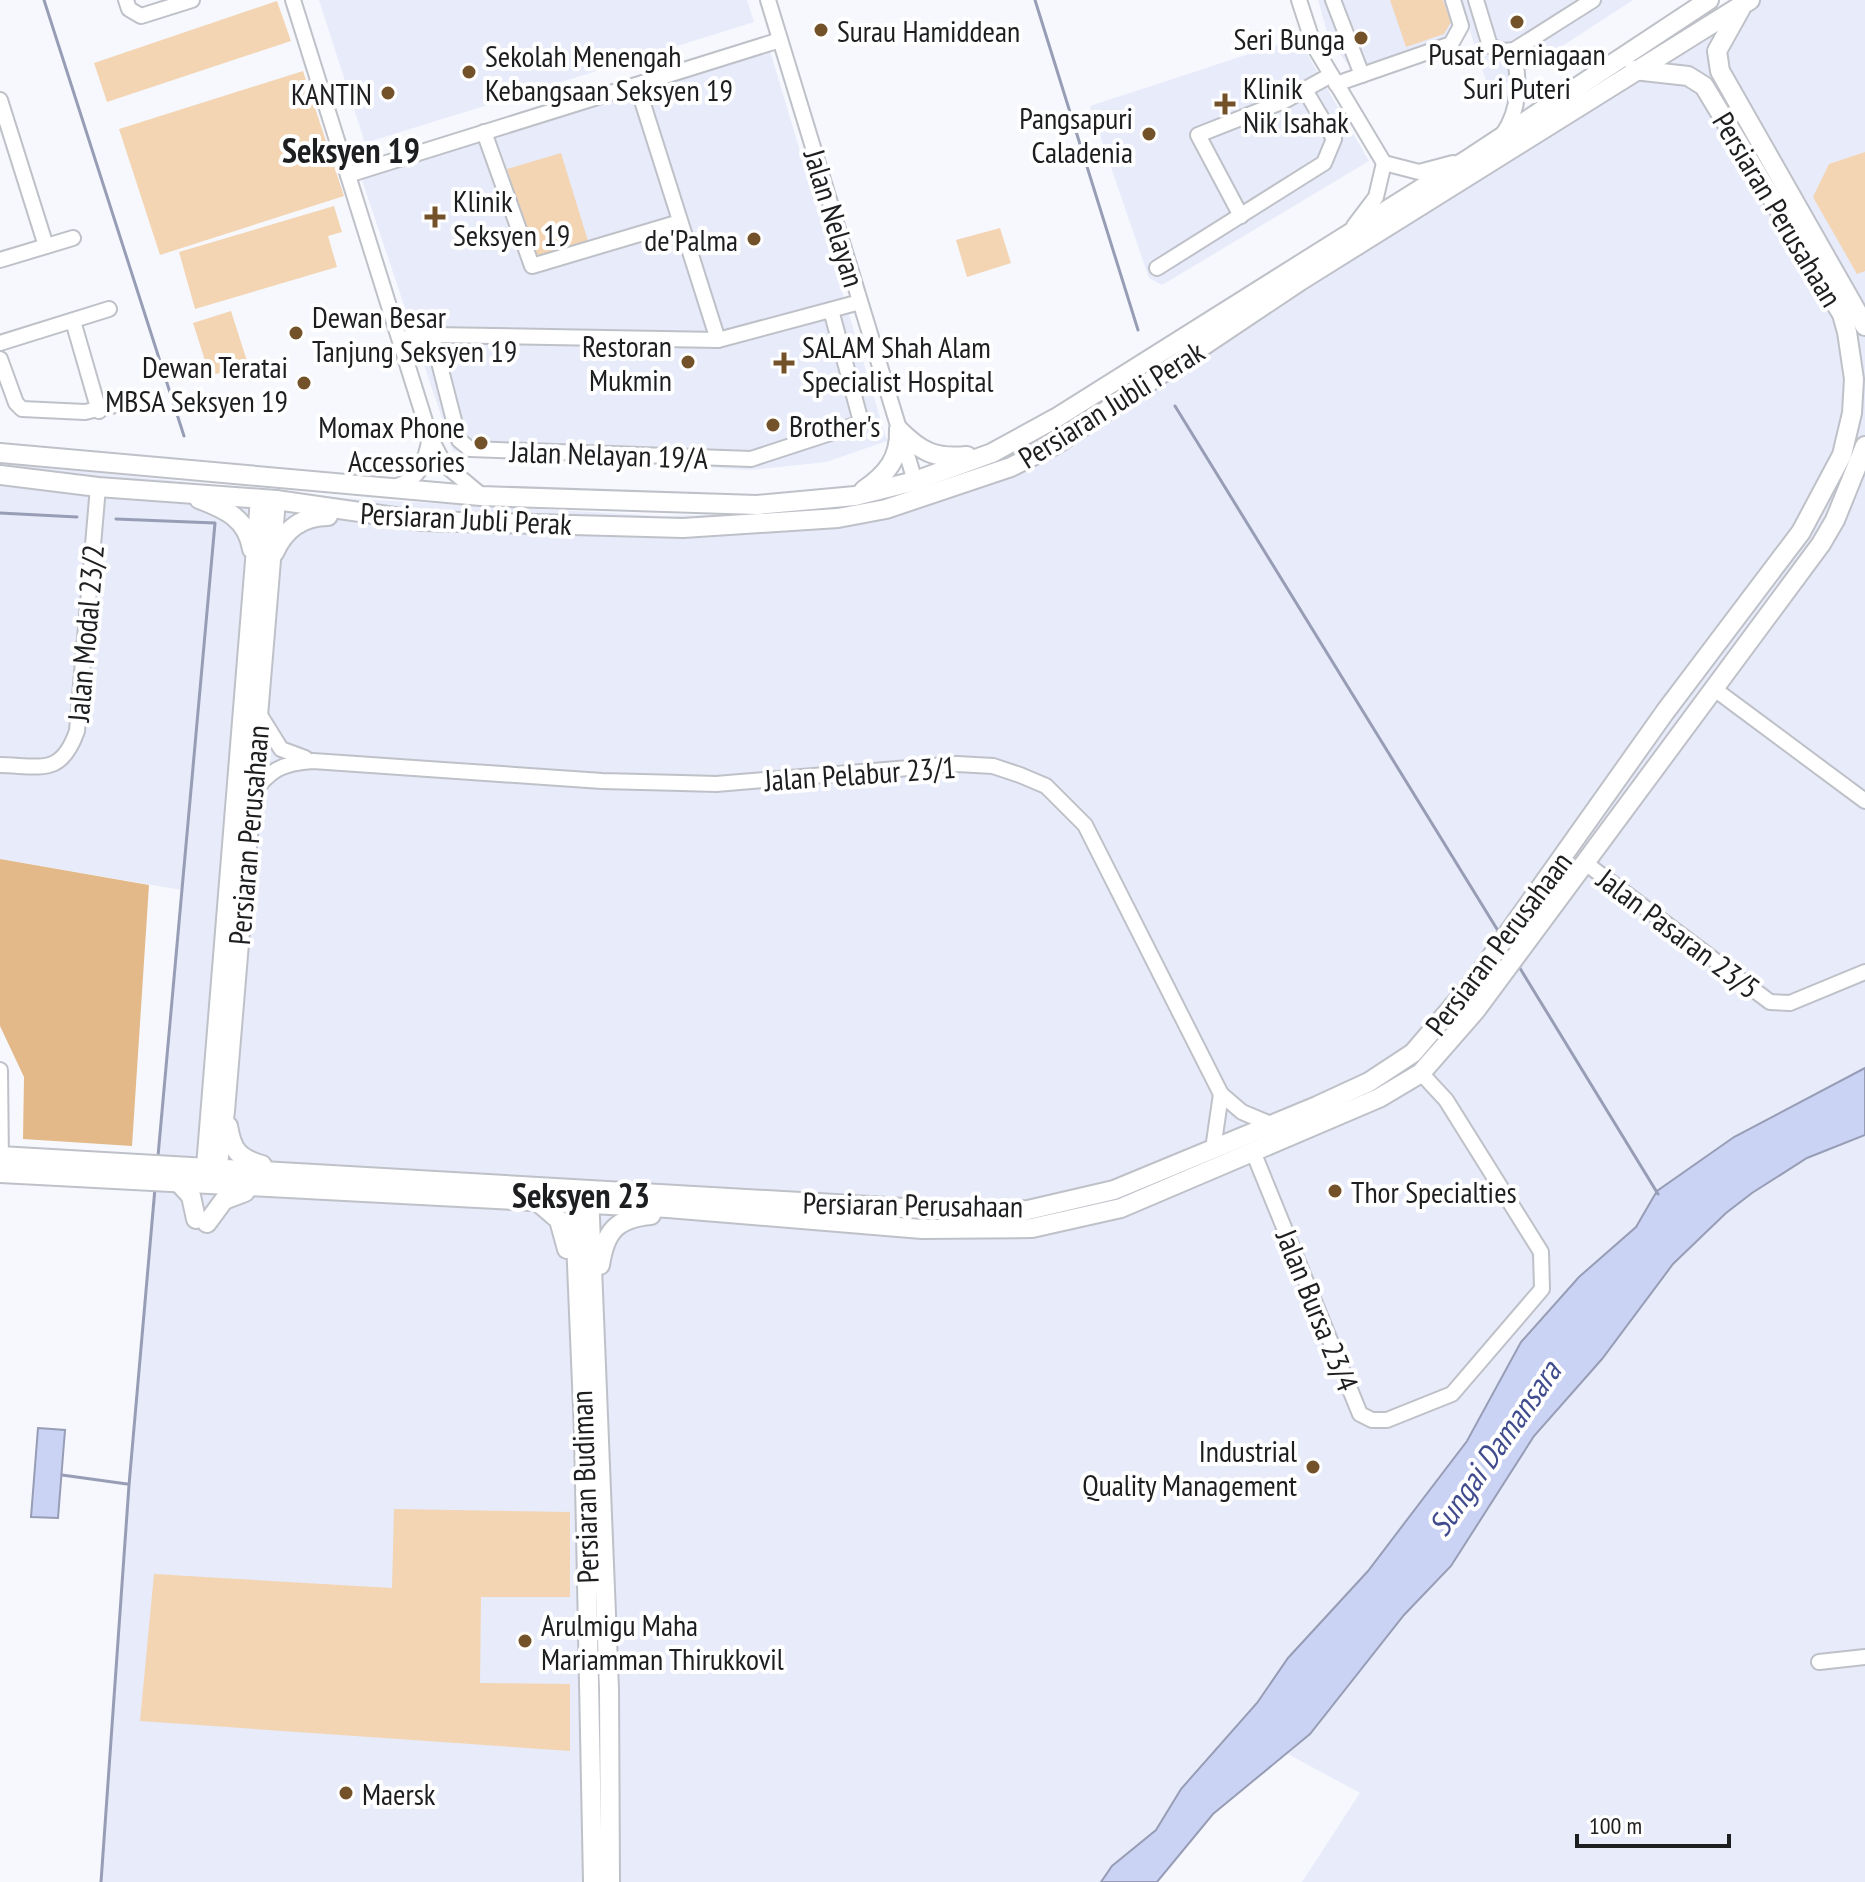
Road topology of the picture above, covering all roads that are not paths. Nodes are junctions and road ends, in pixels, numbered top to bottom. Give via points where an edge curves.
1 (126, 0) edge
2 (192, 0) edge
3 (293, 0) edge
4 (768, 0) edge
5 (1299, 0) edge
6 (1333, 0) edge
7 (1453, 0) edge
8 (1593, 0) edge
9 (1709, 0) edge
10 (1480, 2) edge
11 (1746, 3) edge
12 (1458, 16) junction
13 (780, 40) junction
14 (1514, 50) junction
15 (1634, 70) junction
16 (1362, 75) junction
17 (1334, 80) junction
18 (637, 85) junction
19 (1305, 90) junction
20 (0, 100) edge
21 (484, 132) junction
22 (1501, 138) junction
23 (1473, 156) junction
24 (1384, 163) junction
25 (348, 175) junction
26 (1241, 216) junction
27 (680, 222) junction
28 (1351, 230) junction
29 (73, 238) dead end
30 (46, 246) junction
31 (0, 260) edge
32 (1157, 268) dead end
33 (860, 302) junction
34 (109, 309) dead end
35 (831, 310) junction
36 (73, 321) junction
37 (1865, 326) edge
38 (432, 335) junction
39 (400, 339) junction
40 (718, 340) junction
41 (0, 343) edge
42 (0, 359) edge
43 (124, 403) dead end
44 (99, 411) junction
45 (899, 430) junction
46 (430, 437) junction
47 (1865, 446) edge
48 (0, 453) edge
49 (992, 453) junction
50 (82, 461) junction
51 (119, 463) junction
52 (242, 473) junction
53 (0, 475) edge
54 (291, 478) junction
55 (915, 481) junction
56 (98, 487) junction
57 (391, 489) junction
58 (945, 491) junction
59 (180, 492) junction
60 (268, 496) junction
61 (481, 496) junction
62 (855, 496) junction
63 (370, 516) junction
64 (263, 562) junction
65 (1713, 688) junction
66 (258, 712) junction
67 (313, 761) junction
68 (0, 765) edge
69 (251, 797) junction
70 (1865, 801) edge
71 (1584, 862) junction
72 (1865, 972) edge
73 (0, 1070) edge
74 (1421, 1073) junction
75 (1221, 1094) junction
76 (217, 1110) junction
77 (1273, 1125) junction
78 (1213, 1149) junction
79 (1254, 1154) junction
80 (0, 1156) edge
81 (0, 1173) edge
82 (145, 1173) junction
83 (172, 1175) junction
84 (328, 1175) junction
85 (211, 1177) junction
86 (255, 1189) junction
87 (582, 1196) junction
88 (537, 1202) junction
89 (668, 1208) junction
90 (585, 1298) junction
91 (1865, 1657) edge
92 (1819, 1662) dead end
93 (593, 1882) edge
94 (610, 1882) edge

1 - 2 street via 141,16
3 - 25 street
4 - 13 street, Jalan Nelayan
5 - 17 street via 1314,46
6 - 16 street
7 - 12 street
8 - 14 street
9 - 22 main road, Persiaran Jubli Perak
10 - 12 street
10 - 14 street via 1490,46
11 - 15 main road, Persiaran Jubli Perak
11 - 37 main road, Persiaran Perusahaan via 1717,51 1720,71
12 - 16 street via 1461,26 1451,44
13 - 18 street
13 - 33 street, Jalan Nelayan
14 - 22 street via 1517,101
15 - 58 main road, Persiaran Jubli Perak via 1300,281 1055,445
15 - 77 main road, Persiaran Perusahaan via 1688,76 1704,86 1842,314 1854,379 1842,455 1801,532 1438,1027 1413,1053 1369,1082
16 - 17 street
17 - 19 street
17 - 24 street
18 - 21 street
18 - 27 street
19 - 26 street via 1334,139 1330,155
19 - 26 street via 1198,135
20 - 30 street
21 - 25 street
21 - 27 street via 532,266
22 - 23 main road, Persiaran Jubli Perak
23 - 24 street via 1419,172
23 - 28 main road, Persiaran Jubli Perak
24 - 28 street via 1376,197
25 - 39 street
26 - 32 street
27 - 40 street
28 - 49 main road, Persiaran Jubli Perak via 1056,418
29 - 30 street
30 - 31 street
33 - 35 street
33 - 45 street, Jalan Nelayan
34 - 36 street
35 - 38 street, Jalan Nelayan 19/A via 860,418 853,428 751,459 470,449 459,440
35 - 40 street
36 - 41 street
36 - 44 street
38 - 39 street
38 - 40 street
39 - 46 street
42 - 44 street via 22,409
43 - 44 street
45 - 49 main road via 932,455
45 - 55 street, Jalan Nelayan
45 - 62 main road via 900,445 890,468
46 - 57 street via 423,469 411,482
46 - 61 street via 444,464
47 - 65 main road, Persiaran Perusahaan via 1821,544
48 - 50 main road, Persiaran Jubli Perak
49 - 55 main road, Persiaran Jubli Perak
50 - 51 main road, Persiaran Jubli Perak
50 - 56 main road
51 - 52 main road, Persiaran Jubli Perak
51 - 56 main road
52 - 54 main road, Persiaran Jubli Perak
52 - 60 main road
53 - 56 main road, Persiaran Jubli Perak
54 - 57 main road, Persiaran Jubli Perak
54 - 60 main road
55 - 58 main road via 927,491
55 - 62 main road, Persiaran Jubli Perak
56 - 59 main road, Persiaran Jubli Perak
56 - 68 street, Jalan Modal 23/2 via 77,731 69,754 57,763
57 - 61 main road, Persiaran Jubli Perak
58 - 63 main road, Persiaran Jubli Perak via 838,518 762,525 683,528
59 - 60 main road, Persiaran Jubli Perak
59 - 64 main road via 234,515
60 - 63 main road, Persiaran Jubli Perak
60 - 64 main road, Persiaran Perusahaan
61 - 62 main road, Persiaran Jubli Perak via 757,505
63 - 64 main road via 307,518
64 - 66 main road, Persiaran Perusahaan
64 - 76 main road, Persiaran Perusahaan
65 - 70 street
65 - 71 main road, Persiaran Perusahaan
66 - 67 street, Jalan Pelabur 23/1 via 281,749
66 - 69 main road, Persiaran Perusahaan
67 - 69 street, Jalan Pelabur 23/1 via 275,767
67 - 75 street, Jalan Pelabur 23/1 via 716,784 957,764 993,766 1020,775 1046,786 1085,825
69 - 76 main road, Persiaran Perusahaan
71 - 72 street, Jalan Pasaran 23/5 via 1770,1002 1790,1003
71 - 74 main road, Persiaran Perusahaan via 1476,1010
73 - 80 street
74 - 79 main road, Persiaran Perusahaan via 1379,1098
74 - 79 street, Jalan Bursa 23/4 via 1446,1100 1541,1252 1542,1289 1452,1394 1387,1420 1360,1414
75 - 77 street, Jalan Pelabur 23/1 via 1242,1112
75 - 78 street
76 - 83 main road via 195,1156
76 - 84 main road via 240,1157
76 - 85 main road, Persiaran Perusahaan
77 - 78 main road, Persiaran Perusahaan
78 - 87 main road, Persiaran Perusahaan via 1114,1190 1028,1210
79 - 89 main road, Persiaran Perusahaan via 1121,1208 1032,1228 922,1229
80 - 81 street
80 - 82 main road, Persiaran Perusahaan
81 - 82 main road, Persiaran Perusahaan
82 - 83 main road, Persiaran Perusahaan
83 - 85 main road, Persiaran Perusahaan
83 - 86 main road via 191,1196 201,1221 224,1200
84 - 85 main road, Persiaran Perusahaan
84 - 87 main road, Persiaran Perusahaan
85 - 86 main road, Persiaran Perusahaan
86 - 88 main road, Persiaran Perusahaan
87 - 88 main road, Persiaran Perusahaan
87 - 89 main road, Persiaran Perusahaan
87 - 90 main road, Persiaran Budiman
88 - 90 main road via 559,1220
89 - 90 main road via 612,1227
90 - 93 main road, Persiaran Budiman
90 - 94 main road, Persiaran Budiman via 609,1689
91 - 92 street

